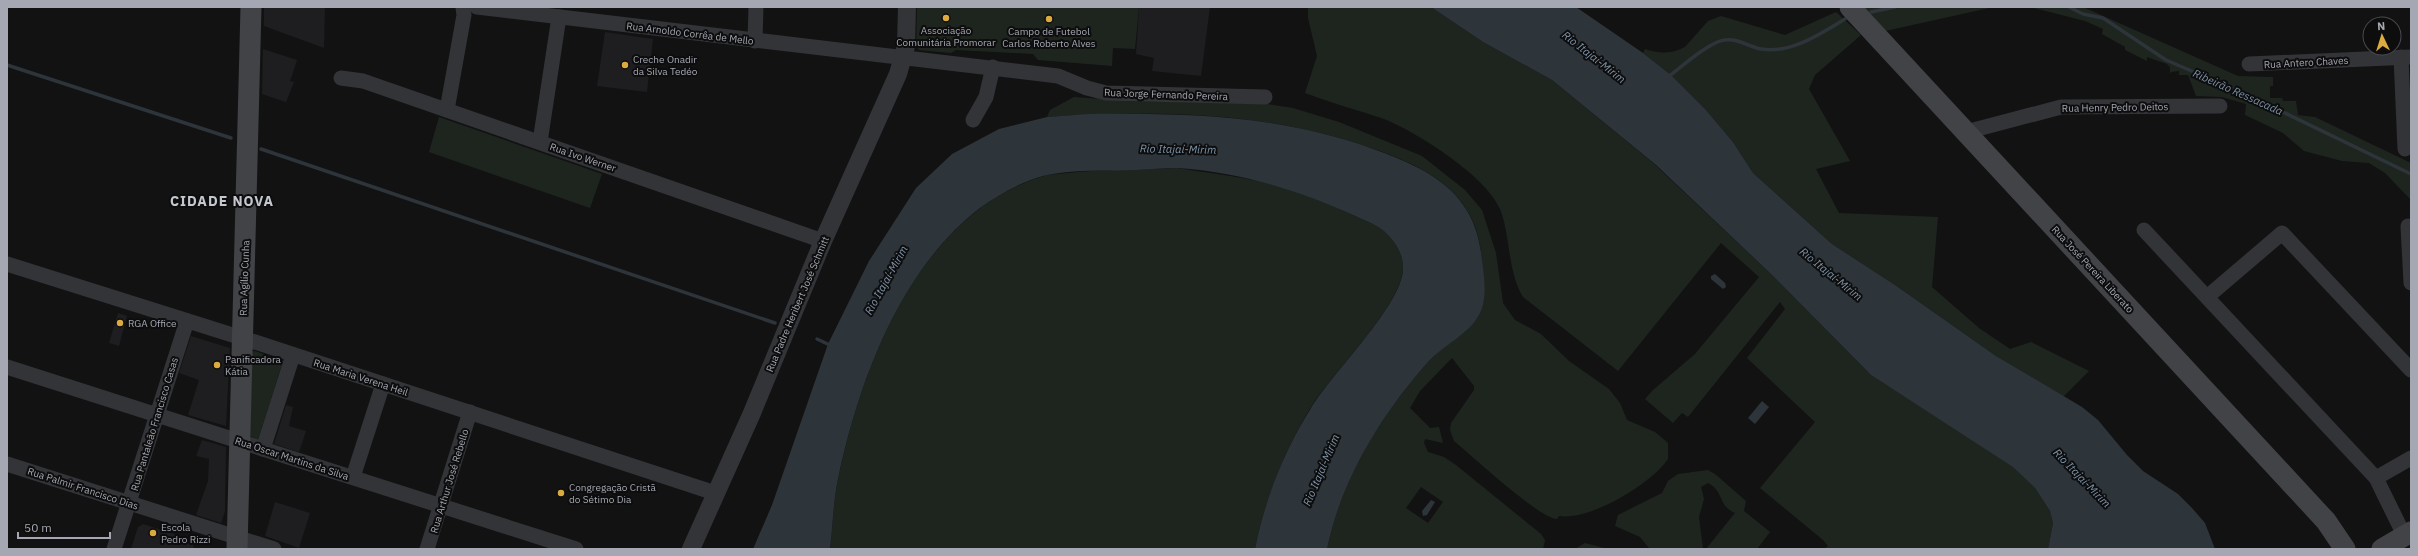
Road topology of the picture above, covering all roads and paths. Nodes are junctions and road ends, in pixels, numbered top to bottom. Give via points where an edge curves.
1 (251, 7) edge
2 (463, 7) edge
3 (476, 7) edge
4 (756, 7) edge
5 (907, 7) edge
6 (1850, 7) edge
7 (559, 17) junction
8 (755, 41) junction
9 (2406, 57) edge
10 (903, 58) junction
11 (2249, 64) dead end
12 (993, 67) junction
13 (341, 78) dead end
14 (1265, 97) dead end
15 (2220, 106) dead end
16 (447, 110) junction
17 (973, 120) dead end
18 (1966, 132) junction
19 (540, 142) junction
20 (2405, 149) dead end
21 (2408, 226) dead end
22 (2144, 230) dead end
23 (823, 241) junction
24 (7, 264) edge
25 (2411, 282) edge
26 (2207, 297) junction
27 (186, 321) junction
28 (242, 339) junction
29 (293, 354) junction
30 (7, 367) edge
31 (2411, 370) edge
32 (383, 384) junction
33 (470, 412) junction
34 (157, 415) junction
35 (240, 441) junction
36 (263, 449) junction
37 (2411, 458) edge
38 (7, 464) edge
39 (353, 477) junction
40 (2376, 478) junction
41 (715, 493) junction
42 (129, 503) junction
43 (441, 505) junction
44 (2340, 541) edge
45 (2394, 542) edge
46 (237, 543) edge
47 (114, 549) edge
48 (274, 549) edge
49 (427, 549) edge
50 (576, 549) edge
51 (691, 549) edge
52 (2355, 549) edge

1 - 28 main road, Rua Agílio Cunha
2 - 16 street via 464,15
3 - 7 street, Rua Arnoldo Corrêa de Mello
4 - 8 street
5 - 10 street, Rua Padre Heribert José Schmitt via 906,46
6 - 18 main road, Rua José Pereira Liberato
7 - 8 street, Rua Arnoldo Corrêa de Mello
7 - 19 street
8 - 10 street, Rua Arnoldo Corrêa de Mello
9 - 11 street, Rua Antero Chaves
9 - 20 street
10 - 12 street, Rua Jorge Fernando Pereira
10 - 23 street, Rua Padre Heribert José Schmitt via 872,136
12 - 14 street, Rua Jorge Fernando Pereira via 1058,76 1106,93
12 - 17 street via 986,97
13 - 16 street, Rua Ivo Werner via 363,81
15 - 18 street, Rua Henry Pedro Deitos via 2060,107
16 - 19 street, Rua Ivo Werner
18 - 44 main road, Rua José Pereira Liberato
19 - 23 street, Rua Ivo Werner
21 - 25 street
22 - 26 street
23 - 41 street, Rua Padre Heribert José Schmitt via 752,412
24 - 27 street, Rua Maria Verena Heil
26 - 31 street via 2282,233
26 - 40 street
27 - 28 street, Rua Maria Verena Heil
27 - 34 street, Rua Pantaleão Francisco Casas
28 - 29 street, Rua Maria Verena Heil
28 - 35 main road, Rua Agílio Cunha
29 - 32 street, Rua Maria Verena Heil
29 - 36 street
30 - 34 street, Rua Oscar Martins da Silva
32 - 33 street, Rua Maria Verena Heil
32 - 39 street
33 - 41 street, Rua Maria Verena Heil
33 - 43 street, Rua Arthur José Rebello
34 - 35 street, Rua Oscar Martins da Silva
34 - 42 street, Rua Pantaleão Francisco Casas
35 - 36 street, Rua Oscar Martins da Silva
35 - 46 main road, Rua Agílio Cunha
36 - 39 street, Rua Oscar Martins da Silva
37 - 40 street
38 - 42 street, Rua Palmir Francisco Dias
39 - 43 street, Rua Oscar Martins da Silva
40 - 45 street
41 - 51 street, Rua Padre Heribert José Schmitt
42 - 46 street, Rua Palmir Francisco Dias
42 - 47 street, Rua Pantaleão Francisco Casas
43 - 49 street, Rua Arthur José Rebello
43 - 50 street, Rua Oscar Martins da Silva
44 - 52 main road, Rua José Pereira Liberato
46 - 48 street, Rua Palmir Francisco Dias

